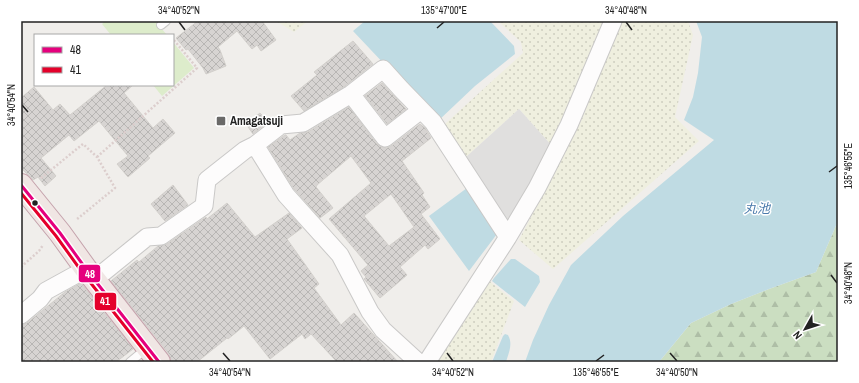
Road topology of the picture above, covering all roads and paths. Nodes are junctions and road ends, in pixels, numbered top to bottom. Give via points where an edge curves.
1 (613, 21) edge
2 (174, 40) edge
3 (351, 94) junction
4 (421, 110) junction
5 (255, 145) junction
6 (97, 157) junction
7 (23, 188) edge
8 (59, 232) junction
9 (508, 237) junction
10 (21, 267) edge
11 (90, 274) junction
12 (21, 315) edge
13 (153, 355) edge
14 (130, 362) edge
15 (418, 362) edge
16 (427, 362) edge

1 - 9 street via 569,125 537,188
2 - 6 path via 197,68
3 - 4 street via 383,69
3 - 4 street via 385,138
3 - 5 street via 303,123 282,125
4 - 9 street via 433,122
5 - 11 street via 207,180 204,206 161,236 147,237
5 - 15 street via 286,195 340,255 370,312 383,330
6 - 7 path via 83,144
6 - 8 path via 115,188
7 - 8 highway
8 - 10 path
8 - 11 highway
9 - 16 street
11 - 12 street via 46,291
11 - 13 highway
13 - 14 lane

